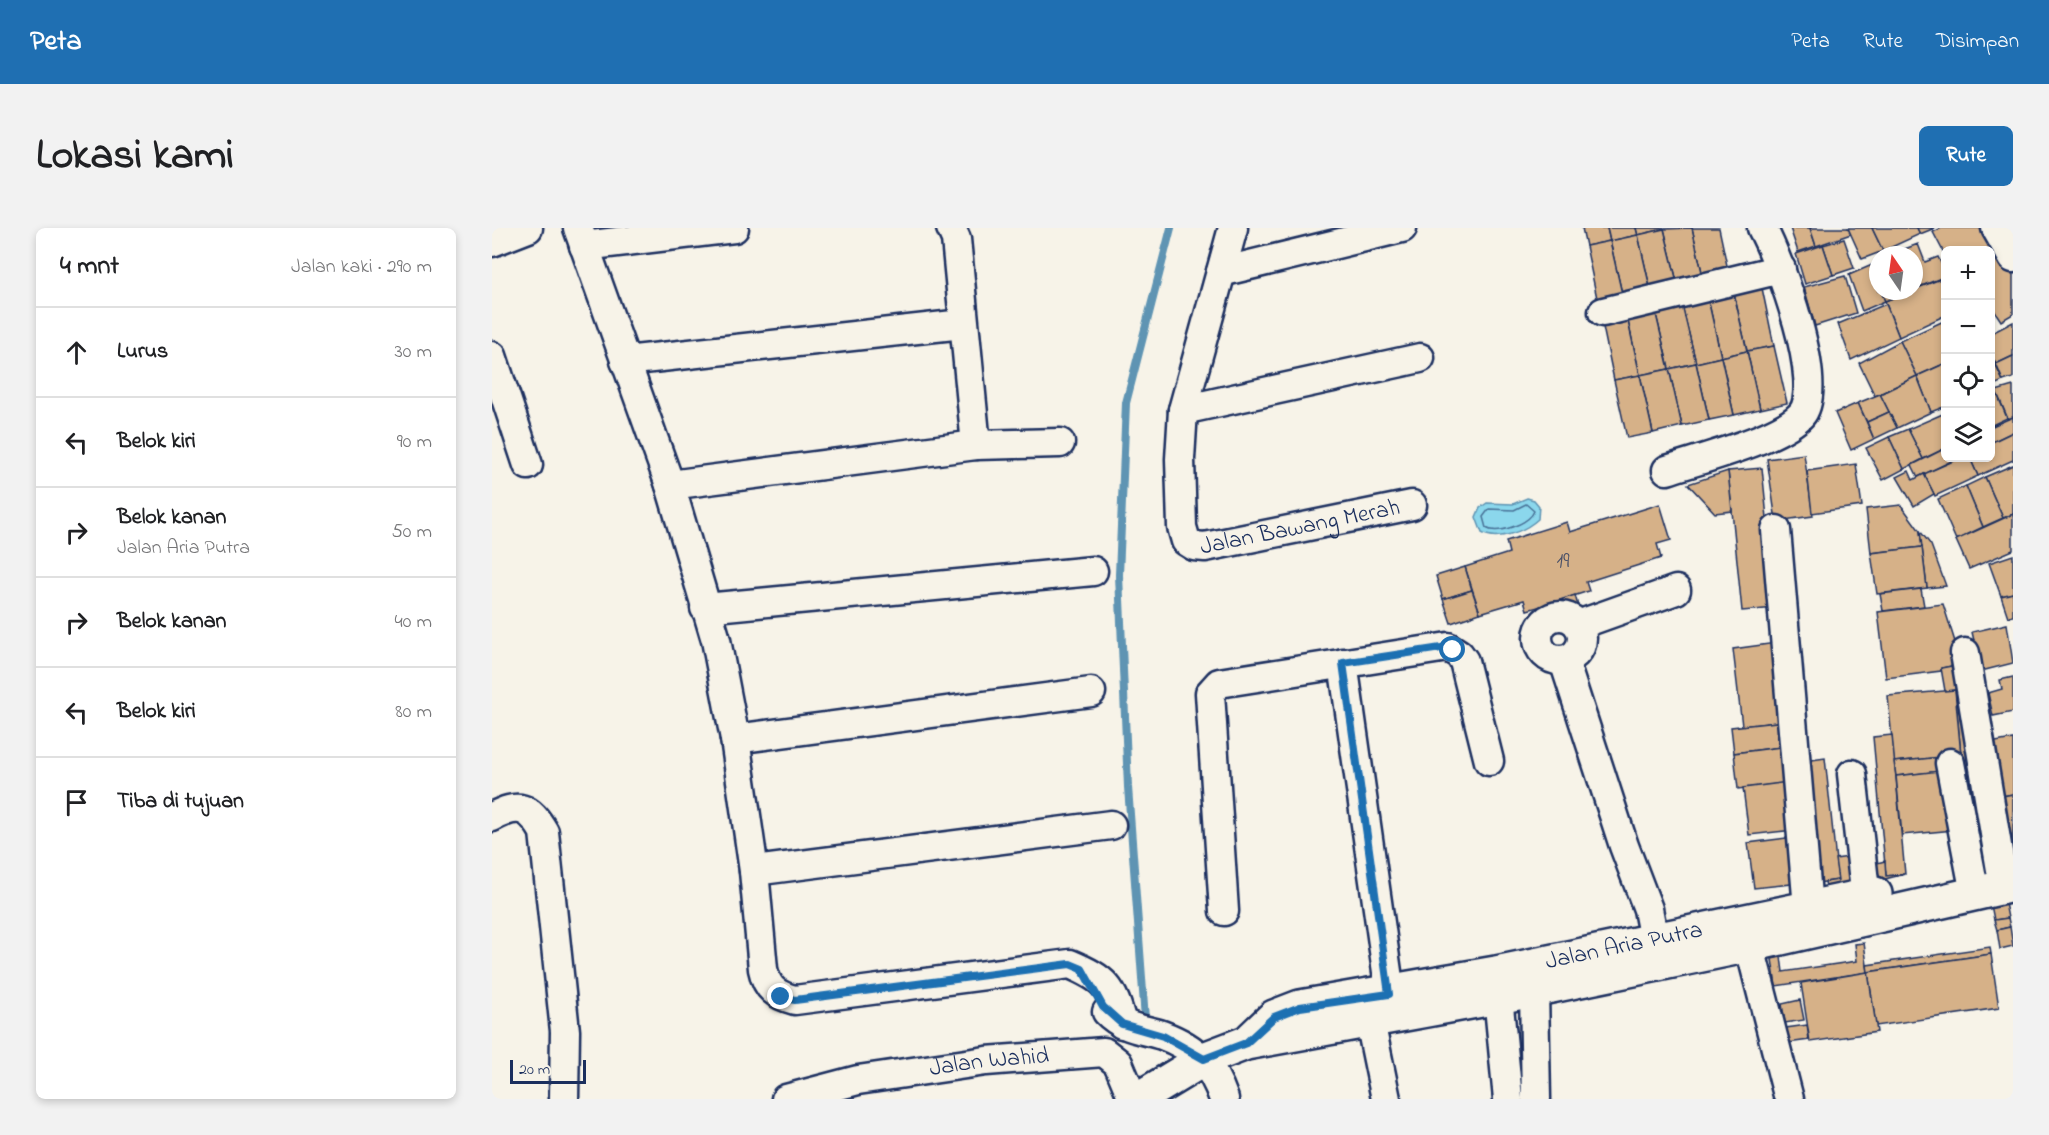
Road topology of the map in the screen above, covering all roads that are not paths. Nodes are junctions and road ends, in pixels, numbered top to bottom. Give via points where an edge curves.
1 (528, 228) edge
2 (734, 228) edge
3 (951, 228) edge
4 (1233, 228) edge
5 (1402, 228) edge
6 (1762, 228) edge
7 (1996, 228) edge
8 (581, 237) edge
9 (492, 242) edge
10 (2013, 258) edge
11 (1780, 269) junction
12 (1221, 272) junction
13 (1603, 312) dead end
14 (963, 324) junction
15 (492, 356) edge
16 (1420, 358) dead end
17 (625, 361) junction
18 (1183, 410) junction
19 (1060, 442) dead end
20 (976, 445) junction
21 (528, 465) dead end
22 (1667, 470) dead end
23 (670, 485) junction
24 (1412, 505) dead end
25 (1776, 530) dead end
26 (1093, 571) dead end
27 (1677, 590) dead end
28 (705, 608) junction
29 (1578, 625) junction
30 (1965, 653) dead end
31 (1564, 661) junction
32 (1343, 663) junction
33 (1090, 692) dead end
34 (735, 739) junction
35 (1489, 761) dead end
36 (1950, 764) dead end
37 (1852, 774) dead end
38 (492, 817) edge
39 (1112, 825) dead end
40 (754, 871) junction
41 (1996, 879) edge
42 (1866, 907) junction
43 (1808, 908) junction
44 (1224, 911) dead end
45 (1746, 934) junction
46 (1654, 940) junction
47 (1497, 985) junction
48 (1534, 990) junction
49 (1384, 1010) junction
50 (1204, 1059) junction
51 (1142, 1095) edge
52 (564, 1099) edge
53 (786, 1099) edge
54 (1224, 1099) edge
55 (1386, 1099) edge
56 (1508, 1099) edge
57 (1536, 1099) edge
58 (1789, 1099) edge

1 - 9 street
2 - 8 street
3 - 14 street via 956,239
4 - 12 street, Jalan Bawang Merah
5 - 12 street
6 - 11 street
7 - 10 street
8 - 17 street
11 - 13 street
11 - 22 street via 1799,323 1809,381 1808,402 1802,414 1772,433
12 - 18 street, Jalan Bawang Merah
14 - 17 street
14 - 20 street
15 - 21 street
16 - 18 street
17 - 23 street
18 - 24 street, Jalan Bawang Merah via 1182,527 1186,541 1194,546 1205,547
19 - 20 street
20 - 23 street
23 - 28 street
25 - 43 street
26 - 28 street
27 - 29 street
28 - 34 street via 716,640
29 - 31 street via 1583,639 1577,653
29 - 31 street via 1567,617 1553,617 1542,625 1538,637 1540,650 1550,659
30 - 41 street
31 - 46 street via 1648,909
32 - 35 street via 1441,648 1453,650 1464,661
32 - 44 street via 1212,687
32 - 49 street
33 - 34 street
34 - 40 street
36 - 41 street
37 - 42 street
38 - 52 street via 515,808 526,809 544,832 565,1031
39 - 40 street
40 - 50 street via 765,981 781,997 795,1000 1070,964 1082,969 1103,1007 1122,1024 1163,1036
41 - 42 main road, Jalan Aria Putra
42 - 43 main road, Jalan Aria Putra
42 - 45 main road, Jalan Aria Putra
43 - 45 main road, Jalan Aria Putra
45 - 46 main road, Jalan Aria Putra
45 - 48 main road, Jalan Aria Putra
45 - 58 street
46 - 47 main road, Jalan Aria Putra
47 - 48 main road, Jalan Aria Putra
47 - 49 main road, Jalan Aria Putra
47 - 56 street
48 - 57 street
49 - 50 main road, Jalan Aria Putra via 1300,1007 1274,1017 1246,1043
49 - 55 street
50 - 51 main road, Jalan Aria Putra
50 - 54 street
51 - 53 street, Jalan Wahid via 1118,1063 1104,1052 986,1060 858,1080

